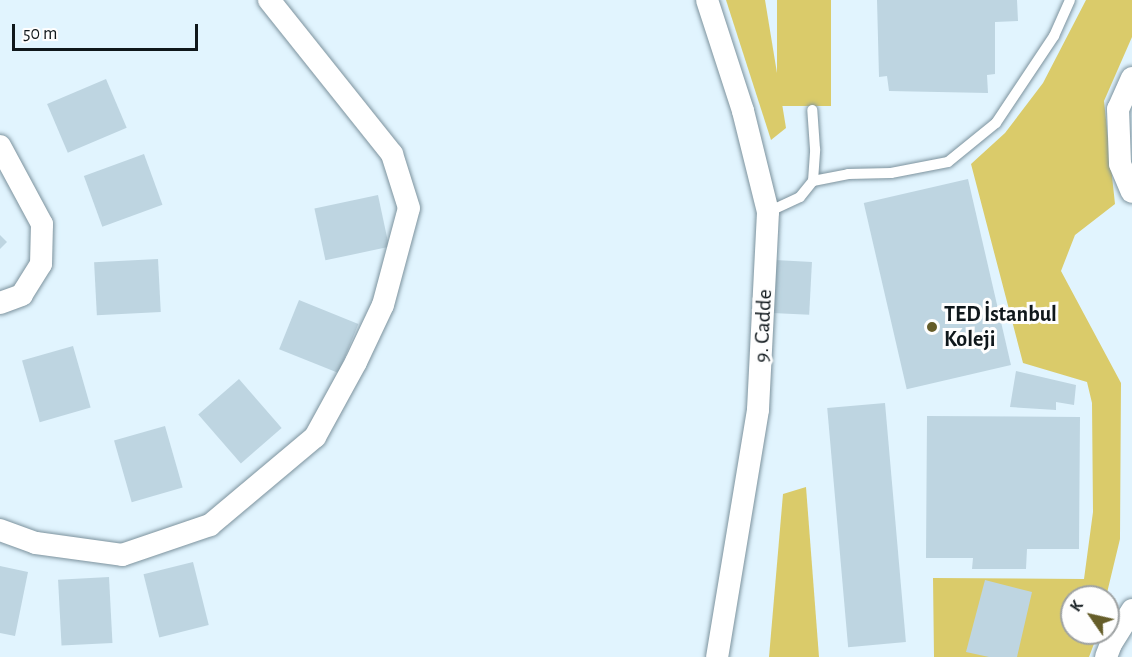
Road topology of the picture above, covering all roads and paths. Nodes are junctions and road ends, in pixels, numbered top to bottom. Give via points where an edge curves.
1 (269, 0) edge
2 (707, 0) edge
3 (1070, 0) edge
4 (1132, 78) edge
5 (812, 110) dead end
6 (0, 146) edge
7 (813, 180) junction
8 (1132, 192) edge
9 (768, 212) junction
10 (0, 303) edge
11 (0, 530) edge
12 (1132, 610) edge
13 (717, 657) edge
14 (1106, 657) edge

1 - 11 street via 392,154 409,208 383,305 356,362 315,437 210,525 122,555 36,543
2 - 9 street, 9. Cadde via 743,111
3 - 7 lane via 1054,36 996,123 948,162
4 - 8 street via 1118,109 1120,164
5 - 7 lane
6 - 10 street via 42,224 41,264 22,295
7 - 9 lane via 800,197
9 - 13 street, 9. Cadde via 758,410
12 - 14 street

